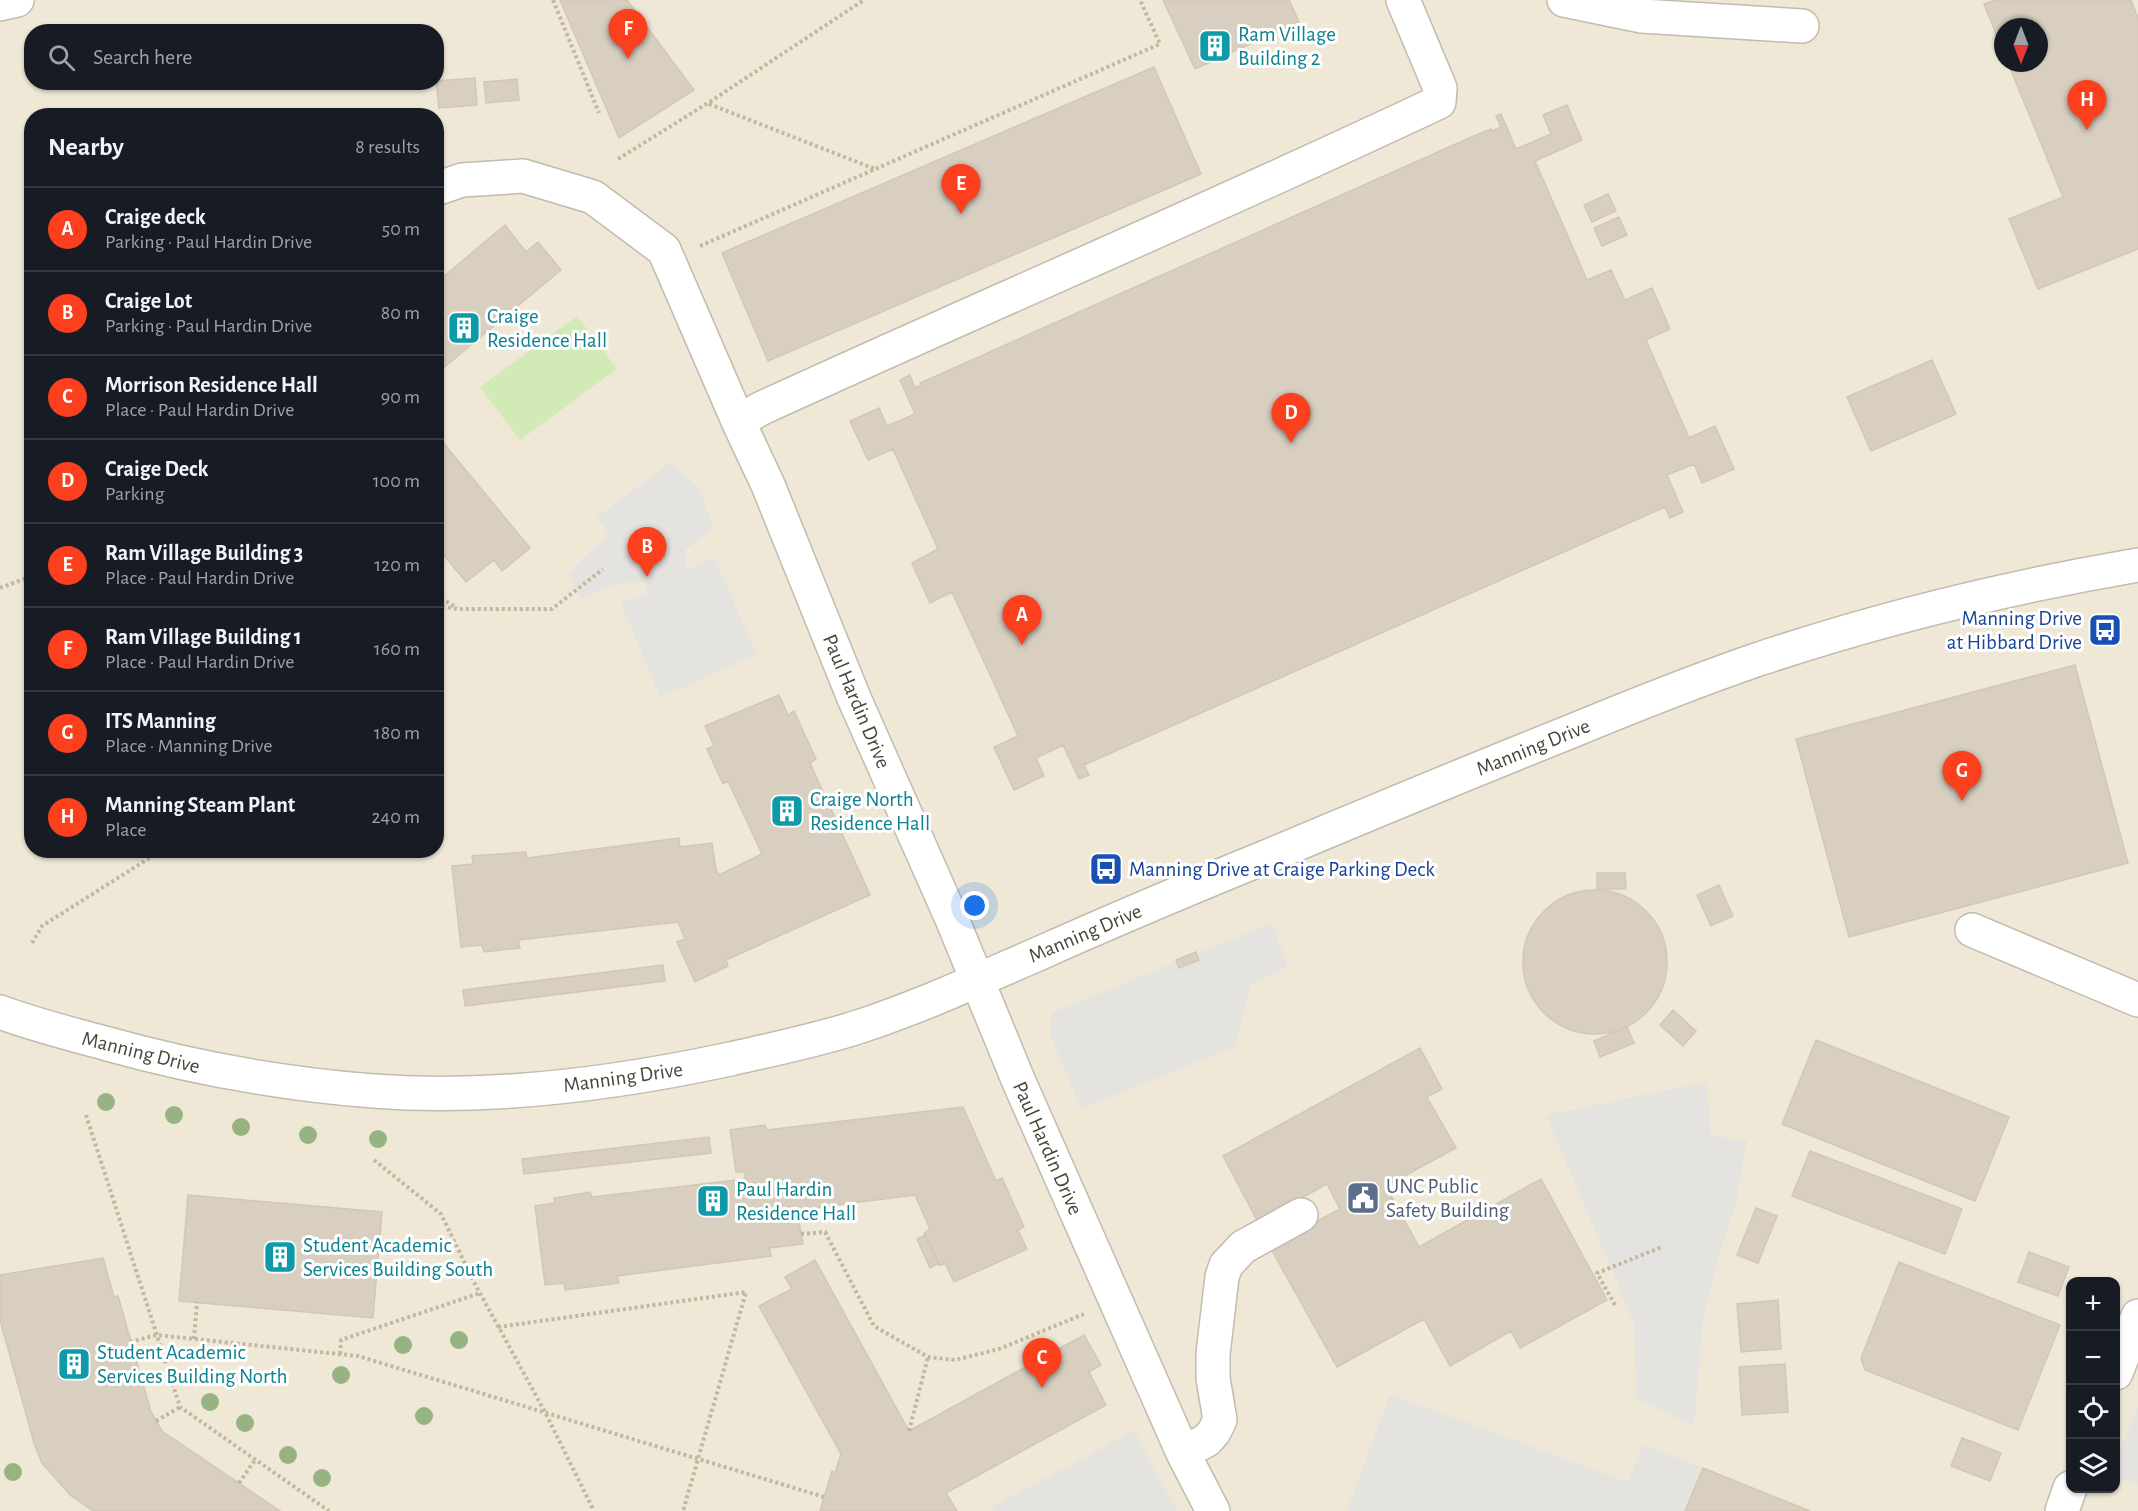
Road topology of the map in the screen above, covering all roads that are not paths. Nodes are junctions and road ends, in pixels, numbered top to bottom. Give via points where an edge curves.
1 (17, 0) edge
2 (1403, 0) edge
3 (1564, 0) edge
4 (0, 3) edge
5 (1802, 26) dead end
6 (444, 186) edge
7 (738, 422) junction
8 (2138, 565) edge
9 (1972, 930) dead end
10 (978, 980) junction
11 (2138, 1000) edge
12 (0, 1012) edge
13 (1301, 1215) dead end
14 (2138, 1316) edge
15 (2120, 1361) edge
16 (1183, 1453) junction
17 (2068, 1493) edge
18 (1213, 1511) edge
19 (2062, 1511) edge

1 - 4 street
2 - 7 street via 1440,88 1439,102 1284,175 949,322
3 - 5 street via 1642,16
6 - 7 street, Paul Hardin Drive via 462,180 523,176 593,197 664,250
7 - 10 street, Paul Hardin Drive
8 - 10 street, Manning Drive via 1970,599 1760,658 1323,833
9 - 11 street
10 - 12 street, Manning Drive via 862,1026 694,1067 601,1082 464,1092 377,1091 229,1072 117,1047
10 - 16 street, Paul Hardin Drive
13 - 16 street via 1243,1247 1226,1265 1213,1354 1220,1420 1207,1440
14 - 15 street
16 - 18 street, Paul Hardin Drive
17 - 19 street

